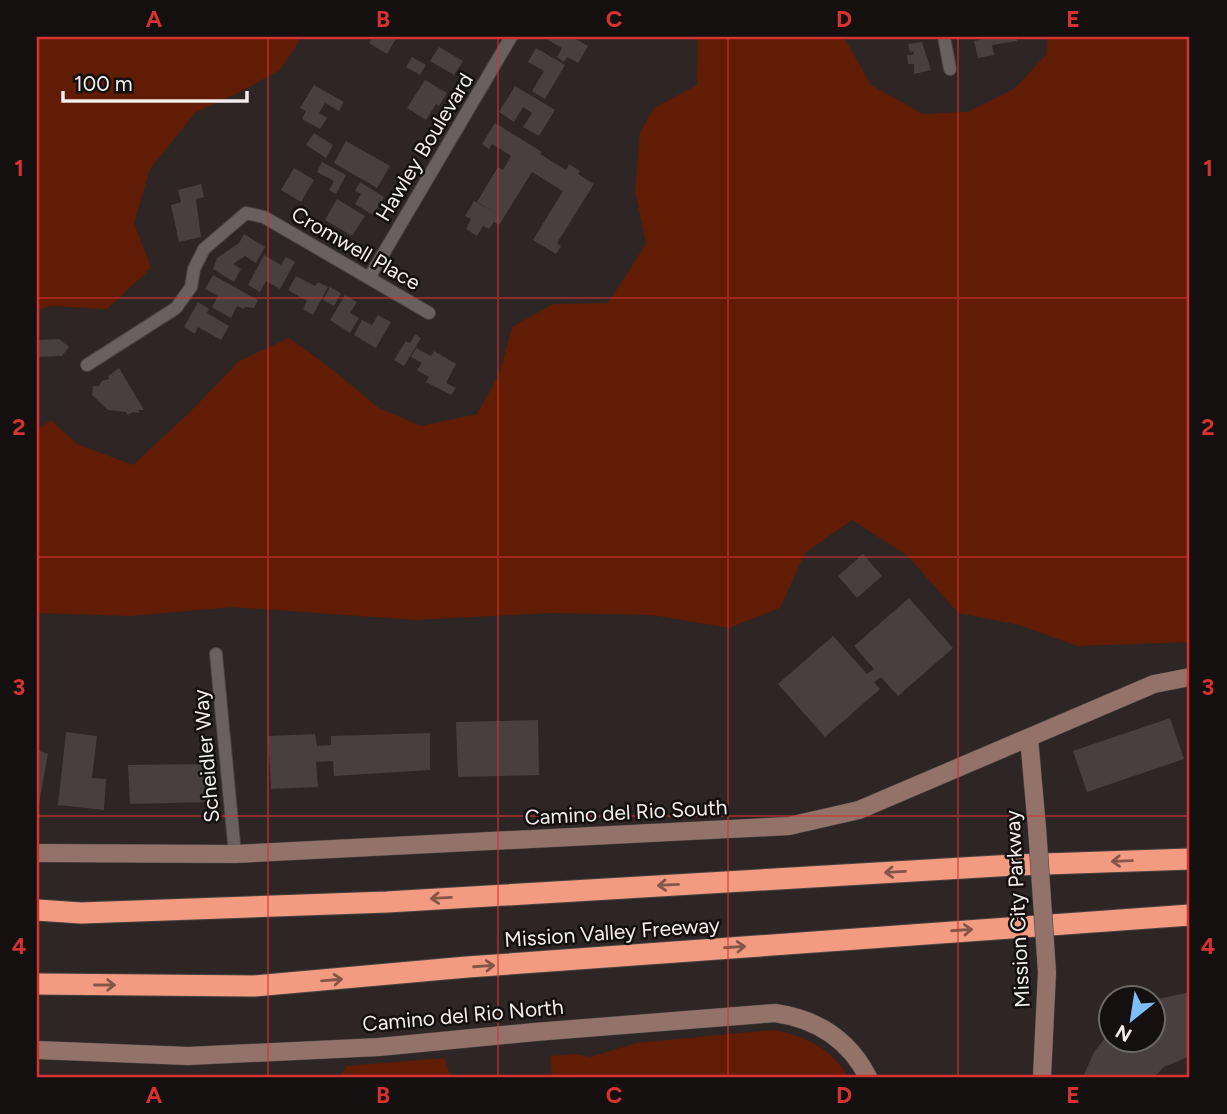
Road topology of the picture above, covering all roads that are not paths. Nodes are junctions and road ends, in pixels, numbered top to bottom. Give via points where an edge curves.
1 (511, 37) edge
2 (944, 37) edge
3 (950, 69) dead end
4 (369, 278) junction
5 (429, 313) dead end
6 (87, 366) dead end
7 (216, 654) dead end
8 (1190, 677) edge
9 (1029, 738) junction
10 (37, 853) edge
11 (234, 854) junction
12 (1190, 859) edge
13 (37, 910) edge
14 (1190, 915) edge
15 (37, 984) edge
16 (37, 1050) edge
17 (868, 1077) edge
18 (1042, 1077) edge

1 - 4 street, Hawley Boulevard
2 - 3 street
4 - 5 street, Cromwell Place
4 - 6 street, Cromwell Place via 264,217 246,214 204,249 191,287 176,308
7 - 11 street, Scheidler Way
8 - 9 street, Camino del Rio South via 1154,684
9 - 11 street, Camino del Rio South via 859,810 789,826
9 - 18 street, Mission City Parkway, bridge via 1047,972
10 - 11 street, Camino del Rio South
12 -> 13 highway, Mission Valley Freeway via 387,902 81,913
15 -> 14 highway, Mission Valley Freeway via 254,986
16 - 17 street, Camino del Rio North via 188,1056 366,1048 775,1013 830,1032 854,1054

